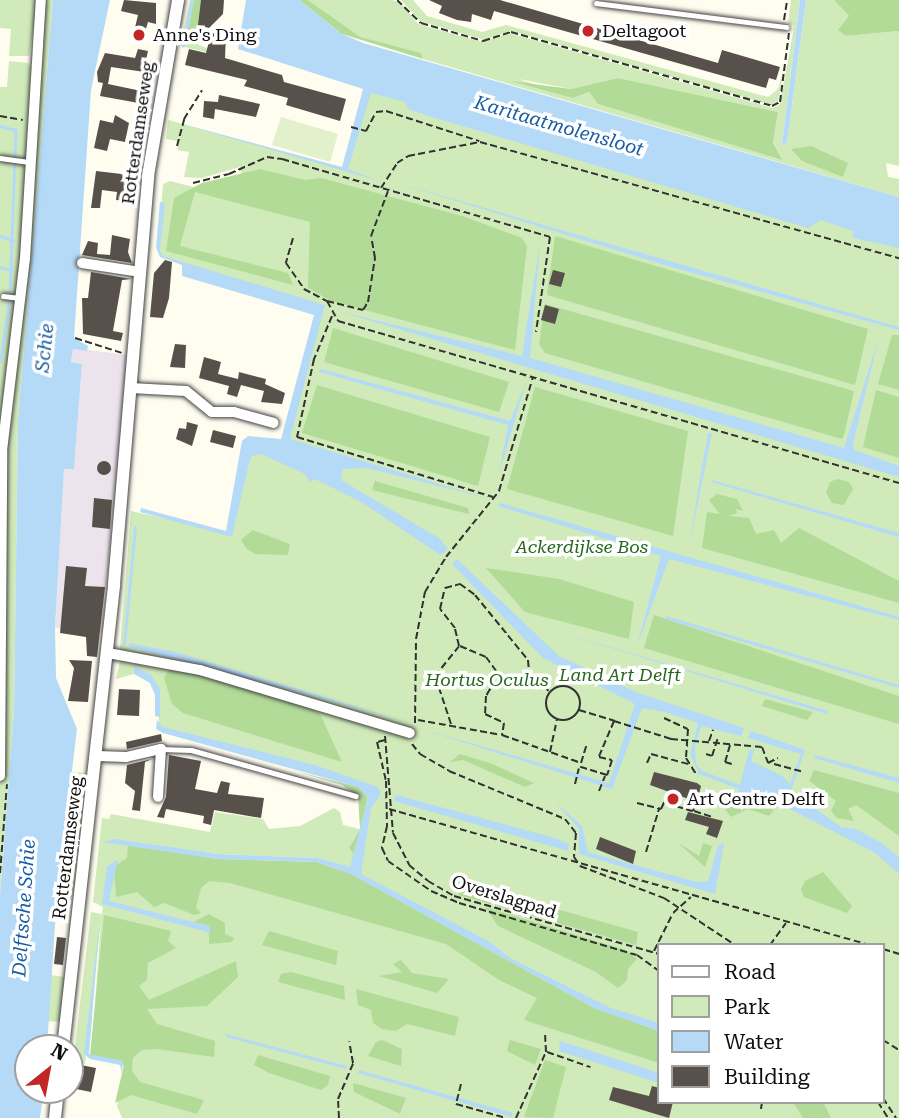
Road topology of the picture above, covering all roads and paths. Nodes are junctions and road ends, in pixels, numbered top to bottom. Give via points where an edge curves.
1 (41, 0) edge
2 (178, 0) edge
3 (397, 0) edge
4 (652, 0) edge
5 (787, 0) edge
6 (596, 4) edge
7 (650, 9) junction
8 (784, 27) junction
9 (202, 90) dead end
10 (0, 116) edge
11 (32, 121) junction
12 (351, 127) dead end
13 (480, 142) junction
14 (177, 146) dead end
15 (0, 158) edge
16 (25, 162) junction
17 (193, 183) dead end
18 (381, 188) junction
19 (388, 190) junction
20 (293, 238) dead end
21 (899, 258) edge
22 (82, 263) dead end
23 (140, 272) junction
24 (3, 296) dead end
25 (20, 298) junction
26 (327, 301) junction
27 (332, 316) junction
28 (536, 331) dead end
29 (75, 338) dead end
30 (133, 356) junction
31 (533, 377) junction
32 (4, 382) edge
33 (131, 388) junction
34 (274, 423) dead end
35 (899, 483) edge
36 (495, 497) junction
37 (1, 613) edge
38 (459, 646) junction
39 (108, 653) junction
40 (528, 672) junction
41 (2, 674) edge
42 (506, 685) junction
43 (550, 691) junction
44 (579, 710) junction
45 (664, 718) dead end
46 (557, 719) junction
47 (416, 720) junction
48 (614, 721) junction
49 (384, 724) junction
50 (451, 724) junction
51 (713, 730) dead end
52 (410, 733) junction
53 (502, 735) junction
54 (718, 737) dead end
55 (385, 740) junction
56 (690, 742) junction
57 (709, 742) junction
58 (587, 743) dead end
59 (715, 743) junction
60 (730, 744) junction
61 (161, 749) junction
62 (550, 751) junction
63 (706, 754) dead end
64 (97, 756) junction
65 (778, 758) dead end
66 (647, 763) dead end
67 (732, 764) dead end
68 (771, 764) junction
69 (580, 765) junction
70 (690, 765) junction
71 (801, 771) dead end
72 (606, 774) junction
73 (696, 774) dead end
74 (4, 776) edge
75 (575, 784) dead end
76 (599, 791) dead end
77 (669, 792) dead end
78 (356, 796) dead end
79 (158, 797) dead end
80 (696, 802) dead end
81 (638, 803) dead end
82 (665, 803) junction
83 (389, 809) junction
84 (659, 809) junction
85 (693, 811) junction
86 (712, 817) dead end
87 (646, 852) dead end
88 (575, 860) junction
89 (0, 873) edge
90 (691, 897) junction
91 (679, 906) junction
92 (787, 922) junction
93 (659, 943) edge
94 (732, 943) edge
95 (771, 943) edge
96 (863, 943) edge
97 (657, 946) edge
98 (654, 952) junction
99 (657, 953) edge
100 (657, 970) edge
101 (65, 1034) edge
102 (545, 1035) dead end
103 (349, 1041) dead end
104 (546, 1052) junction
105 (590, 1067) dead end
106 (461, 1084) dead end
107 (885, 1101) edge
108 (762, 1104) edge
109 (761, 1109) dead end
110 (339, 1118) edge
111 (506, 1118) edge
112 (516, 1118) edge
113 (896, 1118) edge

1 - 11 street
2 - 23 street, Rotterdamseweg via 148,176
3 - 8 path via 417,21 482,41 511,32 772,106 780,102 784,79 790,30
4 - 7 lane
5 - 8 path
6 - 7 lane
7 - 8 lane
9 - 14 path via 183,122
10 - 11 path
11 - 16 street
12 - 13 path via 366,131 376,112 386,111
13 - 18 path via 408,156 397,163
13 - 21 path
15 - 16 lane
16 - 25 street
17 - 18 path via 267,157
18 - 19 path
19 - 26 path via 371,236 374,268 368,302 363,310
19 - 28 path via 550,237
20 - 26 path via 286,263 298,274 304,289
22 - 23 street
23 - 30 street, Rotterdamseweg
24 - 25 lane
25 - 32 street
26 - 27 path
27 - 31 path
27 - 36 path via 314,359 297,437
29 - 30 path
30 - 33 street, Rotterdamseweg
31 - 35 path
31 - 36 path via 506,477
32 - 37 street
33 - 34 street via 186,391 212,412 234,412
33 - 39 street, Rotterdamseweg
36 - 47 path via 425,592 416,639
37 - 41 street
38 - 40 path via 455,628 440,609 445,588 460,584 524,653
38 - 42 path via 485,657
38 - 50 path via 435,677
39 - 49 street via 200,670
39 - 64 street, Rotterdamseweg
40 - 42 path
40 - 43 path
41 - 74 street
42 - 53 path via 490,690 485,707 485,714 504,723
43 - 44 path via 562,686 575,691
43 - 46 path via 547,710
44 - 46 path via 567,720
44 - 48 path
45 - 56 path via 686,725
46 - 62 path
47 - 50 path
47 - 52 path
48 - 56 path
48 - 72 path via 599,757 612,760
49 - 52 street
49 - 55 path, Overslagpad
50 - 53 path
51 - 57 path
52 - 88 path via 414,748 429,761 569,822 576,834
53 - 62 path
54 - 59 path
55 - 83 path, Overslagpad
55 - 100 path via 377,742 386,781 382,848 388,861 459,904 637,955
56 - 57 path
56 - 70 path via 686,758
57 - 59 path
58 - 69 path
59 - 60 path
59 - 63 path via 712,756
60 - 67 path via 725,762
60 - 68 path via 762,747 763,758
61 - 64 street via 126,757
61 - 78 lane via 191,750
61 - 79 street
62 - 69 path
64 - 101 street, Rotterdamseweg
65 - 68 path
66 - 70 path via 651,754
68 - 71 path
69 - 72 path
69 - 75 path
70 - 73 path
72 - 76 path
74 - 89 path
77 - 82 path
80 - 85 path
81 - 84 path
82 - 84 path
82 - 85 path
83 - 88 path
83 - 98 path, Overslagpad via 398,847 409,865 441,891
84 - 87 path
85 - 86 path
88 - 90 path
88 - 91 path via 584,869
90 - 91 path
90 - 92 path
91 - 93 path
91 - 94 path
92 - 95 path
92 - 96 path
97 - 98 path
98 - 99 path, Overslagpad
102 - 104 path
103 - 110 path via 353,1063 338,1099
104 - 105 path
104 - 112 path
106 - 111 path via 456,1102
107 - 113 path
108 - 109 path

